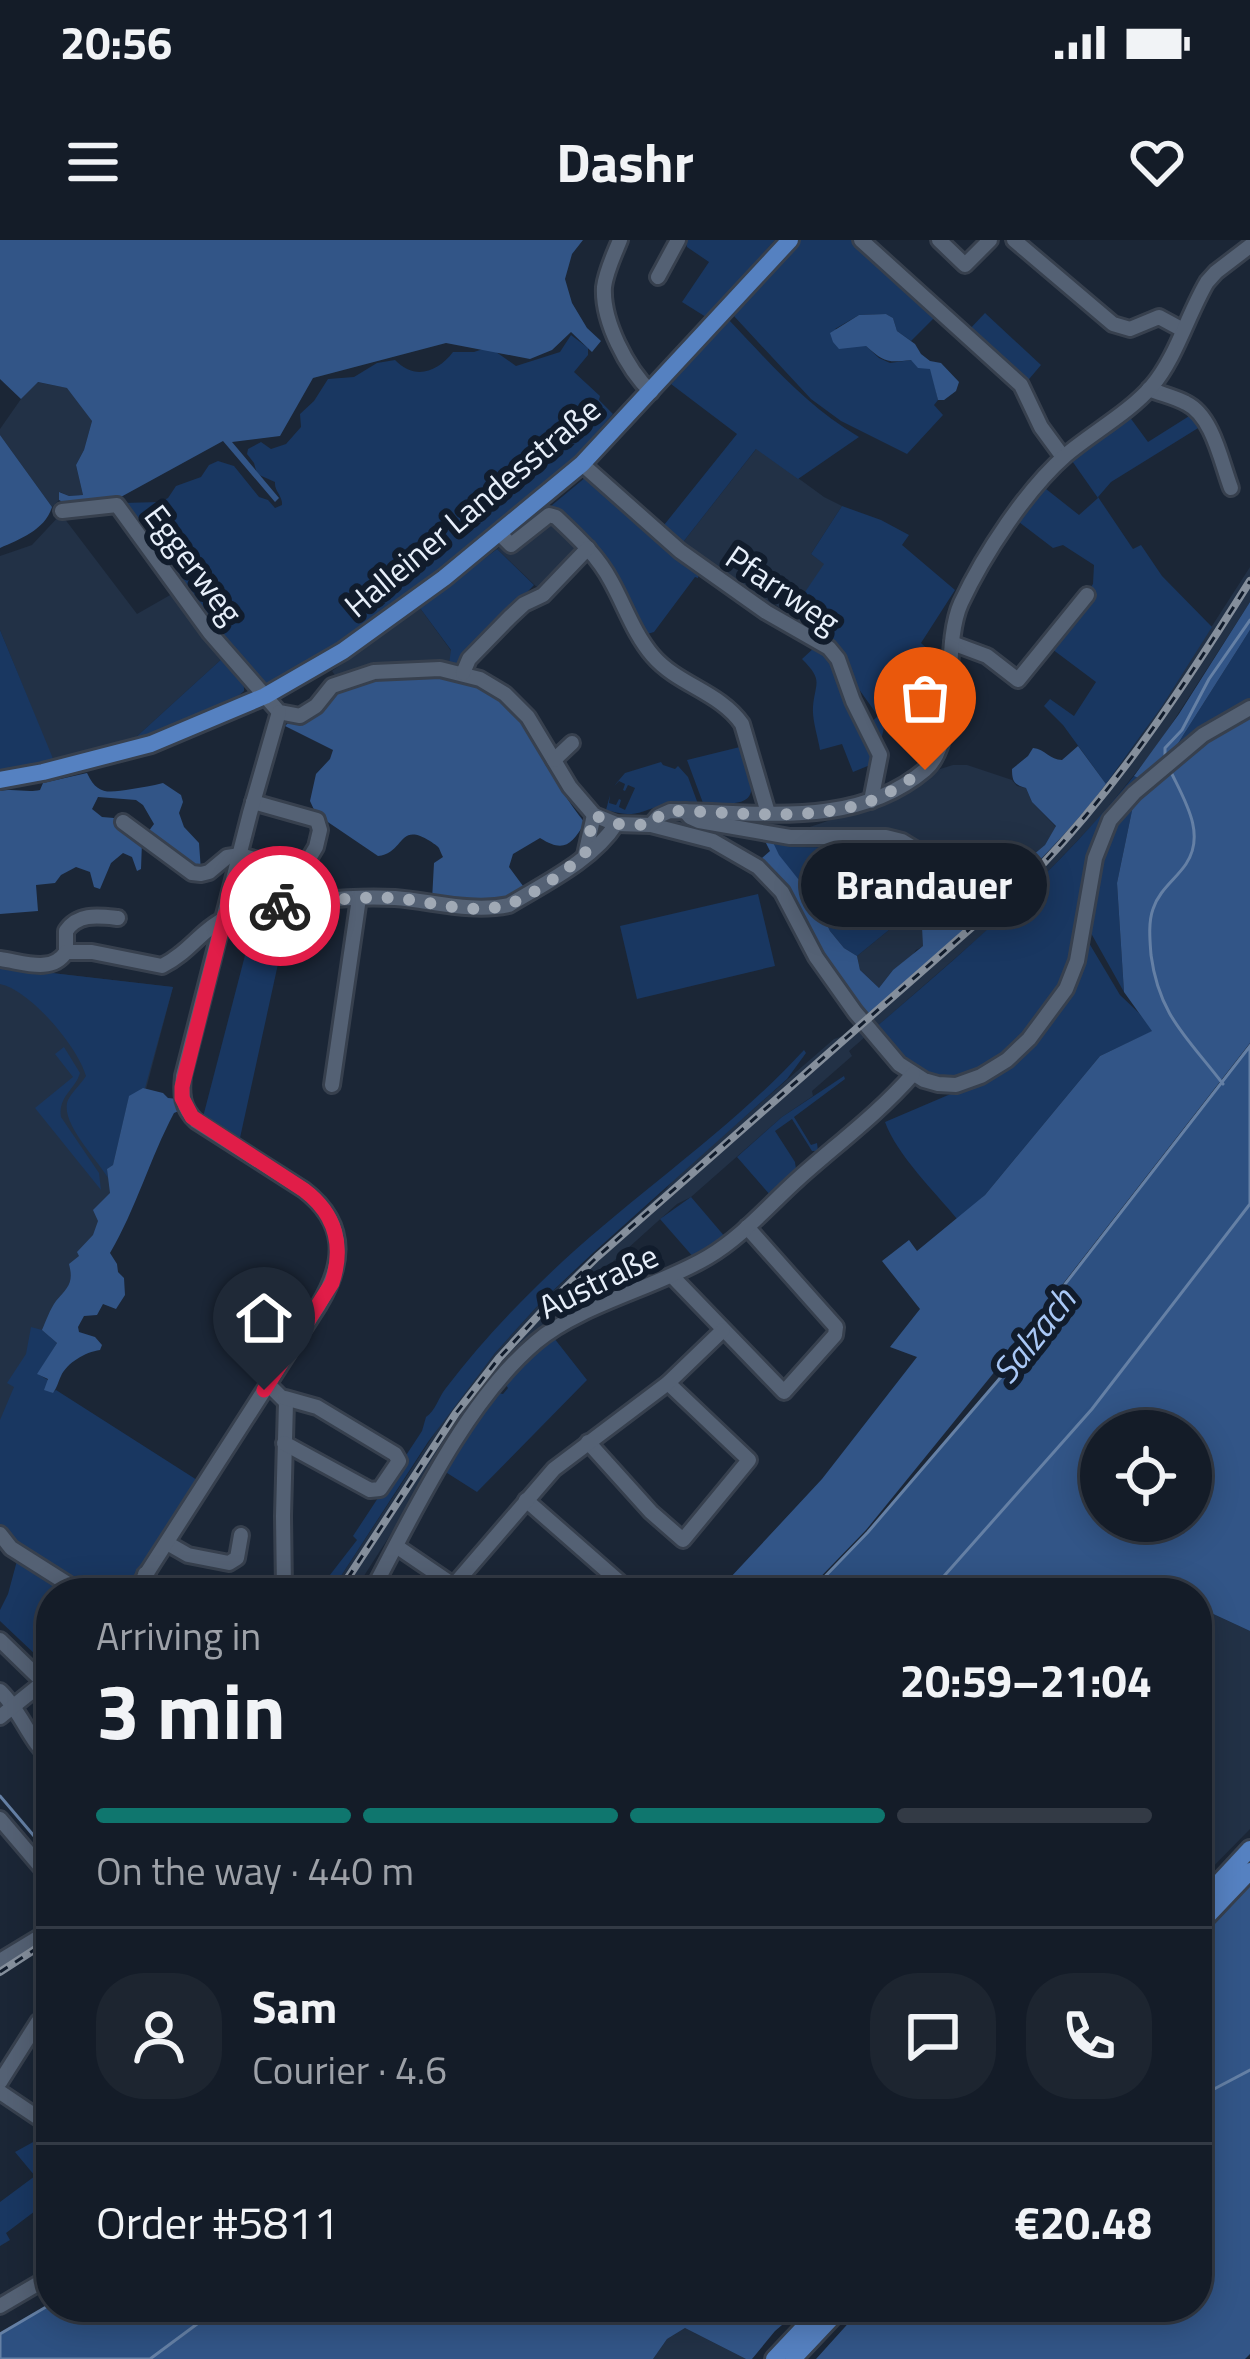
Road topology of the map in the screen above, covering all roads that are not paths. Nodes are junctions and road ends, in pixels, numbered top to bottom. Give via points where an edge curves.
1 (620, 240) edge
2 (678, 240) edge
3 (790, 240) edge
4 (861, 240) edge
5 (939, 240) edge
6 (990, 240) edge
7 (1014, 240) edge
8 (1250, 247) edge
9 (658, 277) dead end
10 (1183, 330) junction
11 (1149, 389) junction
12 (651, 392) junction
13 (1064, 458) junction
14 (582, 464) junction
15 (1231, 488) dead end
16 (62, 511) dead end
17 (499, 533) junction
18 (588, 548) junction
19 (1088, 595) dead end
20 (952, 643) junction
21 (463, 673) junction
22 (265, 696) junction
23 (1250, 708) edge
24 (279, 712) junction
25 (572, 743) dead end
26 (554, 760) junction
27 (0, 780) edge
28 (758, 782) junction
29 (871, 801) junction
30 (253, 802) junction
31 (686, 811) junction
32 (751, 813) junction
33 (768, 813) junction
34 (594, 815) junction
35 (123, 822) dead end
36 (616, 824) junction
37 (651, 825) junction
38 (585, 854) junction
39 (240, 855) junction
40 (925, 855) dead end
41 (359, 898) junction
42 (225, 917) junction
43 (118, 918) dead end
44 (66, 952) junction
45 (0, 959) edge
46 (913, 1074) junction
47 (332, 1085) dead end
48 (747, 1227) junction
49 (672, 1276) junction
50 (723, 1330) junction
51 (668, 1383) junction
52 (268, 1384) junction
53 (285, 1398) junction
54 (588, 1442) junction
55 (284, 1443) junction
56 (526, 1500) junction
57 (0, 1534) edge
58 (241, 1535) dead end
59 (167, 1543) junction
60 (396, 1546) junction
61 (146, 1574) junction
62 (58, 1578) edge
63 (143, 1578) edge
64 (149, 1578) edge
65 (284, 1578) edge
66 (379, 1578) edge
67 (444, 1578) edge
68 (468, 1578) edge
69 (615, 1578) edge
70 (0, 1640) edge
71 (36, 1675) edge
72 (36, 1689) edge
73 (0, 1691) edge
74 (14, 1704) junction
75 (0, 1717) edge
76 (36, 1743) edge
77 (0, 1819) edge
78 (1250, 1850) edge
79 (36, 1861) edge
80 (1250, 1870) edge
81 (1212, 1890) edge
82 (1212, 1911) edge
83 (36, 1939) edge
84 (0, 1961) edge
85 (36, 2025) edge
86 (0, 2082) edge
87 (0, 2092) edge
88 (36, 2118) edge
89 (36, 2285) edge
90 (0, 2306) edge
91 (809, 2322) edge
92 (828, 2322) edge
93 (774, 2359) edge
94 (793, 2359) edge

1 - 12 street via 605,301 629,368
2 - 9 street
3 - 12 main road, Halleiner Landesstraße
4 - 13 street via 1021,385
5 - 6 street via 964,265
7 - 10 street via 1113,324 1130,328 1159,317
8 - 10 street via 1207,281
10 - 11 street
11 - 13 street
11 - 15 street via 1198,412
12 - 14 main road, Halleiner Landesstraße
13 - 20 street via 1033,488 982,564
14 - 17 main road, Halleiner Landesstraße
14 - 29 street, Pfarrweg via 680,551 829,648 880,755
16 - 22 street, Eggerweg via 117,505
17 - 18 street via 511,545 549,515
17 - 22 main road, Halleiner Landesstraße via 372,631
18 - 21 street via 509,617
18 - 28 street via 661,665 734,712
19 - 20 street via 1018,680
20 - 29 street via 941,748 925,770
21 - 24 street via 374,672 332,686 300,716
21 - 26 street via 508,690 535,718
22 - 24 street
22 - 27 main road, Halleiner Landesstraße via 151,744
23 - 46 street via 1203,735 1119,807 1102,834 1066,989 1019,1050 956,1085
24 - 30 street
25 - 26 street
26 - 34 street
28 - 32 street
28 - 33 street
29 - 33 street
30 - 39 street
30 - 39 street via 312,817 319,836 300,864
31 - 32 street
31 - 37 street
31 - 40 street via 769,835 886,837
32 - 33 street
34 - 36 street
34 - 38 street
35 - 39 street via 192,873
36 - 37 street
36 - 38 street
37 - 46 street via 736,851 771,878 841,995
38 - 41 street via 500,907
39 - 42 street
41 - 42 street
41 - 47 street
42 - 44 street via 162,966
42 - 52 street via 182,1098 196,1121 313,1196 339,1245 332,1283
43 - 44 street via 78,920 66,932
44 - 45 street via 55,964
46 - 48 street, Austraße
48 - 49 street, Austraße
48 - 50 street via 832,1320 835,1335 784,1392
49 - 50 street
49 - 60 street, Austraße via 565,1322 531,1346 479,1407
50 - 51 street
51 - 54 street
51 - 54 street via 749,1460 683,1540
52 - 53 street
52 - 59 street
53 - 55 street
53 - 55 street via 317,1407 399,1461 380,1490 370,1490
54 - 56 street
55 - 65 street
56 - 68 street
56 - 69 street
57 - 62 street
58 - 59 street via 239,1566
59 - 61 street
60 - 66 street, Austraße
60 - 67 street
61 - 63 street
61 - 64 street
70 - 71 street
72 - 74 street
73 - 74 street
74 - 75 street
74 - 76 street
77 - 79 street
78 - 81 main road
80 - 82 main road
83 - 84 street
85 - 86 street
87 - 88 street
89 - 90 street
91 - 93 main road
92 - 94 main road

